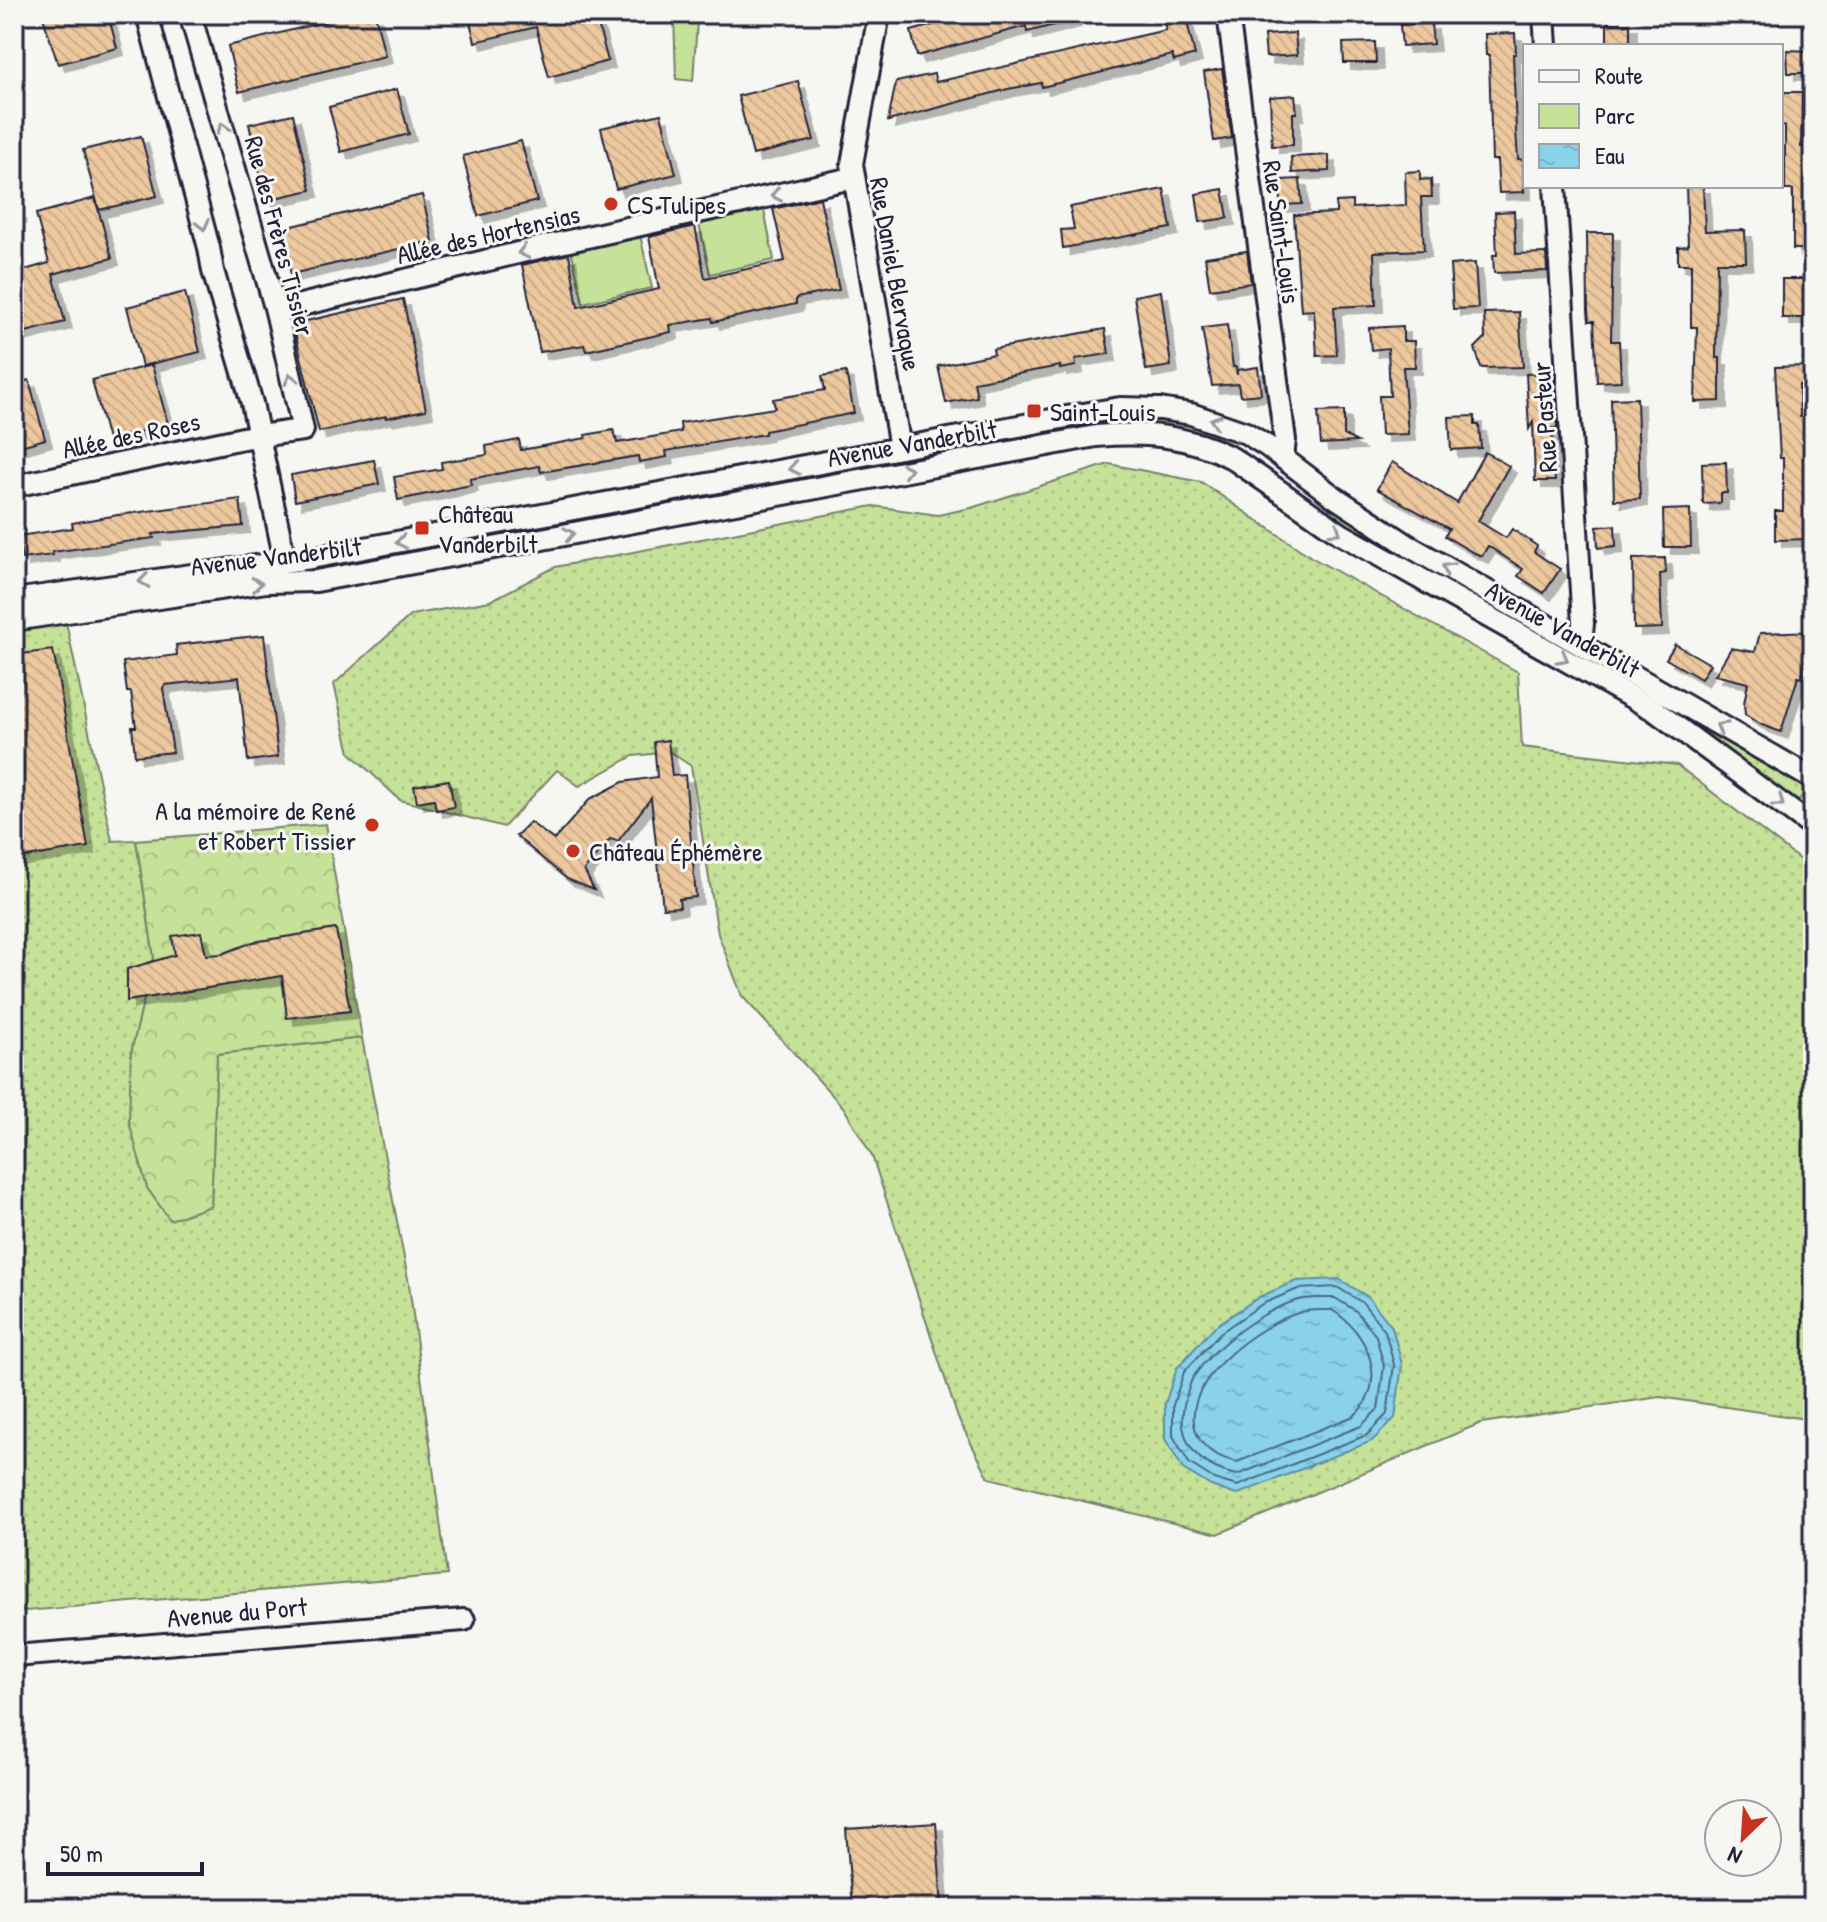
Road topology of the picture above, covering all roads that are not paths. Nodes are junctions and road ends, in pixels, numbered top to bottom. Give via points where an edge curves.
1 (147, 14) edge
2 (190, 14) edge
3 (879, 14) edge
4 (1228, 14) edge
5 (1544, 14) edge
6 (1546, 44) edge
7 (852, 178) junction
8 (1555, 188) edge
9 (276, 311) junction
10 (268, 435) junction
11 (900, 448) junction
12 (1283, 458) junction
13 (14, 486) edge
14 (285, 561) junction
15 (14, 600) edge
16 (14, 620) edge
17 (1581, 645) junction
18 (1813, 779) edge
19 (1813, 827) edge
20 (464, 1620) dead end
21 (14, 1656) edge

1 -> 10 street via 213,271
9 -> 2 street, Rue des Frères Tissier
3 - 7 street, Rue Daniel Blervaque
4 - 12 street, Rue Saint-Louis via 1285,440
5 - 6 street
7 -> 9 street, Allée des Hortensias
7 - 11 street, Rue Daniel Blervaque
8 - 17 street, Rue Pasteur
10 -> 9 street, Rue des Frères Tissier via 303,430
10 - 13 street, Allée des Roses
10 - 14 street
12 -> 11 street, Avenue Vanderbilt via 1218,422 1139,407
11 -> 14 street, Avenue Vanderbilt
17 -> 12 street, Avenue Vanderbilt via 1409,546
14 -> 15 street, Avenue Vanderbilt
16 -> 19 street, Avenue Vanderbilt via 266,582 316,581 1096,436 1175,437 1232,458 1348,538 1654,710
18 -> 17 street, Avenue Vanderbilt
20 - 21 street, Avenue du Port

